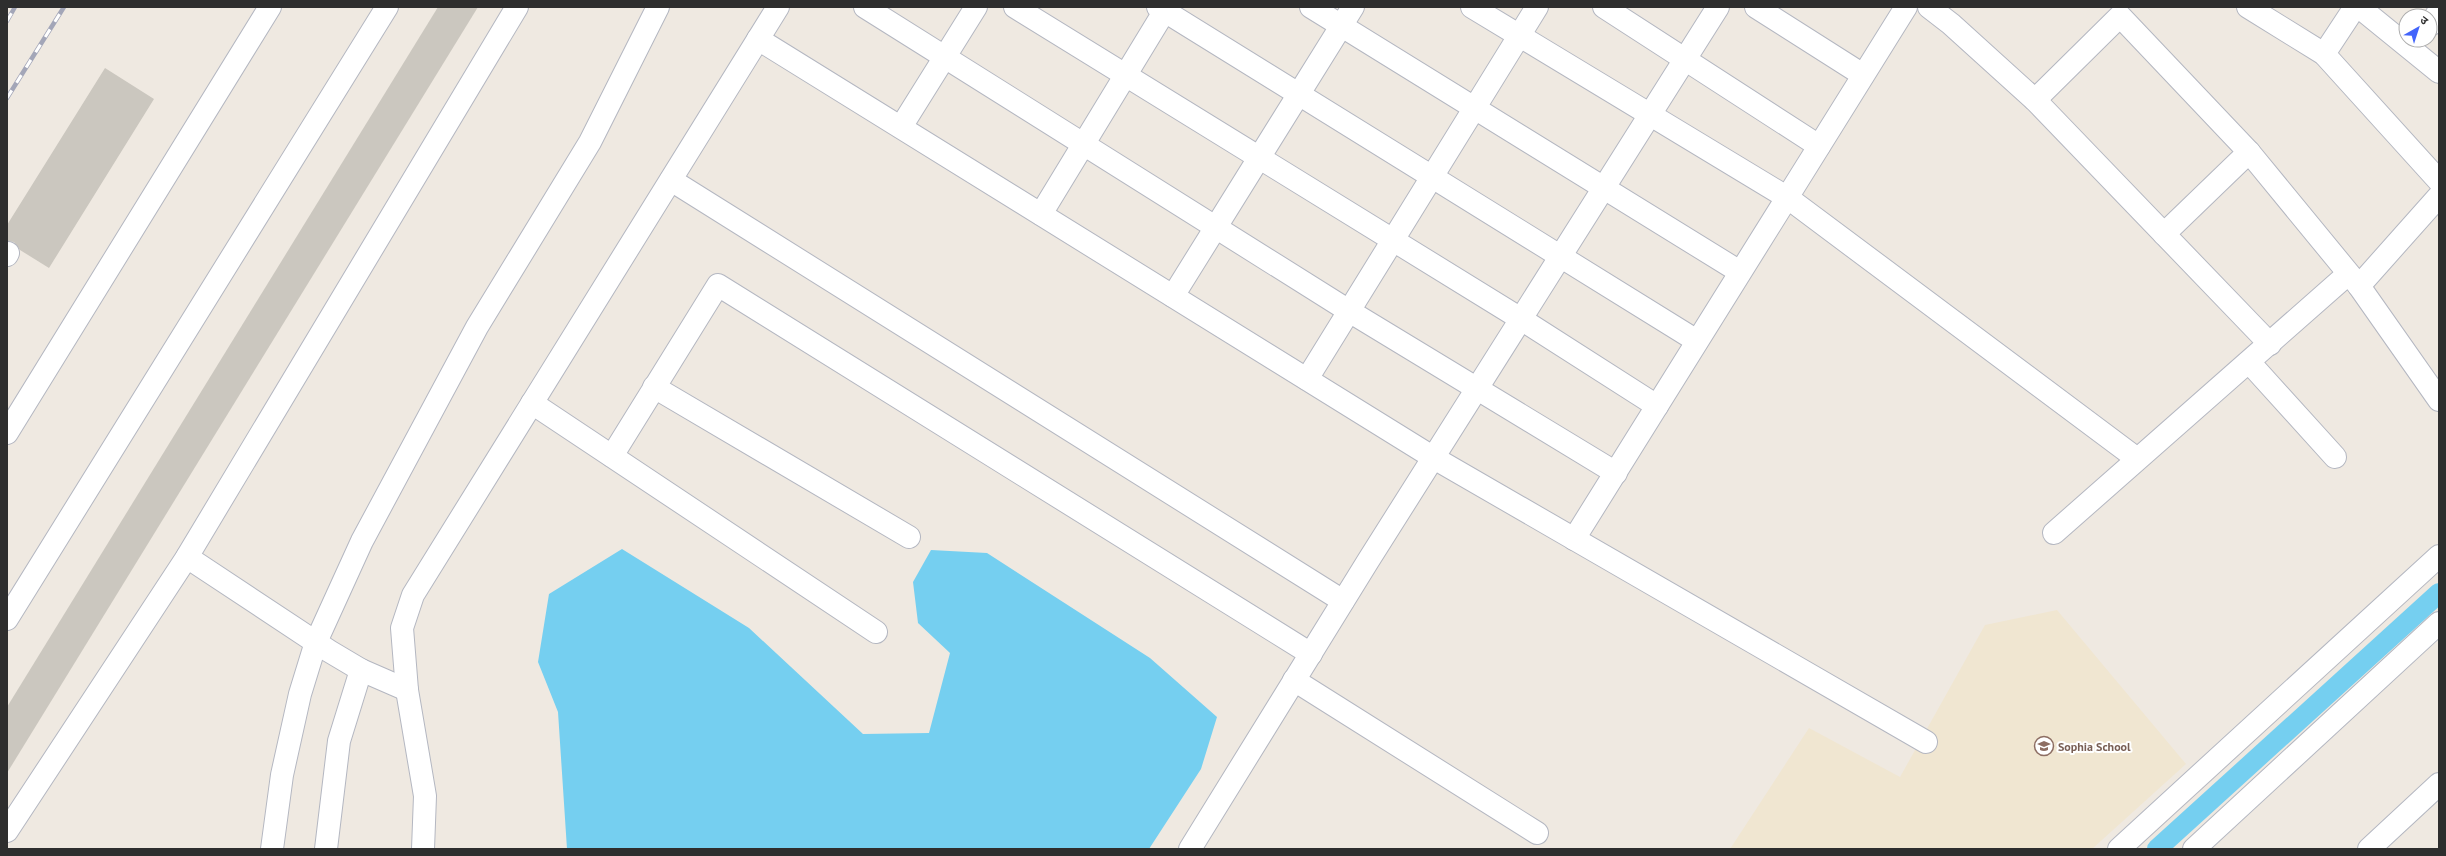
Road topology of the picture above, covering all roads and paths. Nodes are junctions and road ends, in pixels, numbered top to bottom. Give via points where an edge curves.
1 (270, 7) edge
2 (387, 7) edge
3 (517, 7) edge
4 (658, 7) edge
5 (778, 7) edge
6 (865, 7) edge
7 (976, 7) edge
8 (1015, 7) edge
9 (1310, 7) edge
10 (1353, 7) edge
11 (1472, 7) edge
12 (1537, 7) edge
13 (1604, 7) edge
14 (1718, 7) edge
15 (1756, 7) edge
16 (1906, 7) edge
17 (1929, 7) edge
18 (2248, 7) edge
19 (2355, 7) edge
20 (2359, 7) edge
21 (1163, 8) edge
22 (1341, 26) junction
23 (2398, 33) edge
24 (1519, 36) junction
25 (758, 39) junction
26 (2419, 48) edge
27 (2324, 54) junction
28 (945, 56) junction
29 (1686, 60) junction
30 (2439, 72) edge
31 (1863, 75) junction
32 (1126, 76) junction
33 (1298, 94) junction
34 (2034, 100) junction
35 (1475, 108) junction
36 (1650, 115) junction
37 (901, 127) junction
38 (1084, 144) junction
39 (1819, 146) junction
40 (2248, 152) junction
41 (1259, 157) junction
42 (1432, 177) junction
43 (671, 180) junction
44 (2439, 181) edge
45 (1604, 188) junction
46 (2439, 196) edge
47 (1788, 198) junction
48 (1041, 214) junction
49 (1216, 227) junction
50 (2164, 234) junction
51 (1393, 240) junction
52 (1561, 257) junction
53 (1740, 272) junction
54 (2354, 280) junction
55 (1173, 296) junction
56 (1349, 311) junction
57 (1522, 319) junction
58 (1697, 341) junction
59 (2270, 344) junction
60 (2249, 362) junction
61 (1307, 379) junction
62 (654, 387) junction
63 (1477, 390) junction
64 (2439, 400) edge
65 (532, 403) junction
66 (1657, 406) junction
67 (7, 433) edge
68 (612, 456) junction
69 (2335, 457) dead end
70 (1434, 458) junction
71 (2136, 458) junction
72 (1616, 472) junction
73 (2054, 533) dead end
74 (910, 537) dead end
75 (1574, 539) junction
76 (2439, 556) edge
77 (188, 557) junction
78 (1343, 601) junction
79 (7, 619) edge
80 (2439, 623) edge
81 (876, 632) dead end
82 (316, 642) junction
83 (1312, 654) junction
84 (361, 670) junction
85 (1294, 680) junction
86 (407, 690) junction
87 (1926, 742) dead end
88 (2439, 784) edge
89 (7, 831) edge
90 (1537, 833) dead end
91 (272, 849) edge
92 (326, 849) edge
93 (423, 849) edge
94 (1190, 849) edge
95 (2120, 849) edge
96 (2194, 849) edge
97 (2370, 849) edge

1 - 67 street
2 - 79 street
3 - 77 street
4 - 82 street via 590,142 470,340 362,541
5 - 25 street
6 - 28 street
7 - 28 street
8 - 32 street
9 - 22 street
10 - 22 street
11 - 24 street
12 - 24 street
13 - 29 street
14 - 29 street
15 - 31 street
16 - 31 street
17 - 34 street
18 - 27 street
19 - 27 street
20 - 23 street
21 - 32 street
21 - 33 street
22 - 33 street
22 - 35 street
24 - 35 street
24 - 36 street
25 - 37 street
25 - 43 street
26 - 30 street
27 - 44 street
28 - 37 street
28 - 38 street
29 - 36 street
29 - 39 street
31 - 39 street
32 - 38 street
32 - 41 street
33 - 41 street
33 - 42 street
34 - 40 street via 2120,16
34 - 50 street
35 - 42 street
35 - 45 street
36 - 45 street
36 - 47 street
37 - 48 street
38 - 48 street
38 - 49 street
39 - 47 street
40 - 50 street
40 - 54 street
41 - 49 street
41 - 51 street
42 - 51 street
42 - 52 street
43 - 65 street
43 - 78 street
45 - 52 street
45 - 53 street
46 - 54 street
47 - 53 street
47 - 71 street
48 - 55 street
49 - 55 street
49 - 56 street
50 - 59 street
51 - 56 street
51 - 57 street
52 - 57 street
52 - 58 street
53 - 58 street
54 - 59 street
54 - 64 street
55 - 61 street
56 - 61 street
56 - 63 street
57 - 63 street
57 - 66 street
58 - 66 street
59 - 60 street
60 - 69 street
60 - 71 street
61 - 70 street
62 - 68 street
62 - 74 street
62 - 83 street via 718,285
63 - 70 street
63 - 72 street
65 - 68 street
65 - 86 street via 413,595 402,628
66 - 72 street
68 - 81 street
70 - 75 street
70 - 78 street
71 - 73 street
72 - 75 street
75 - 87 street
76 - 95 street
77 - 82 street
77 - 89 street
78 - 83 street
80 - 96 street
82 - 84 street
82 - 91 street via 300,694 282,775
83 - 85 street
84 - 86 street
84 - 92 street via 339,741
85 - 90 street
85 - 94 street
86 - 93 street via 425,796
88 - 97 street

